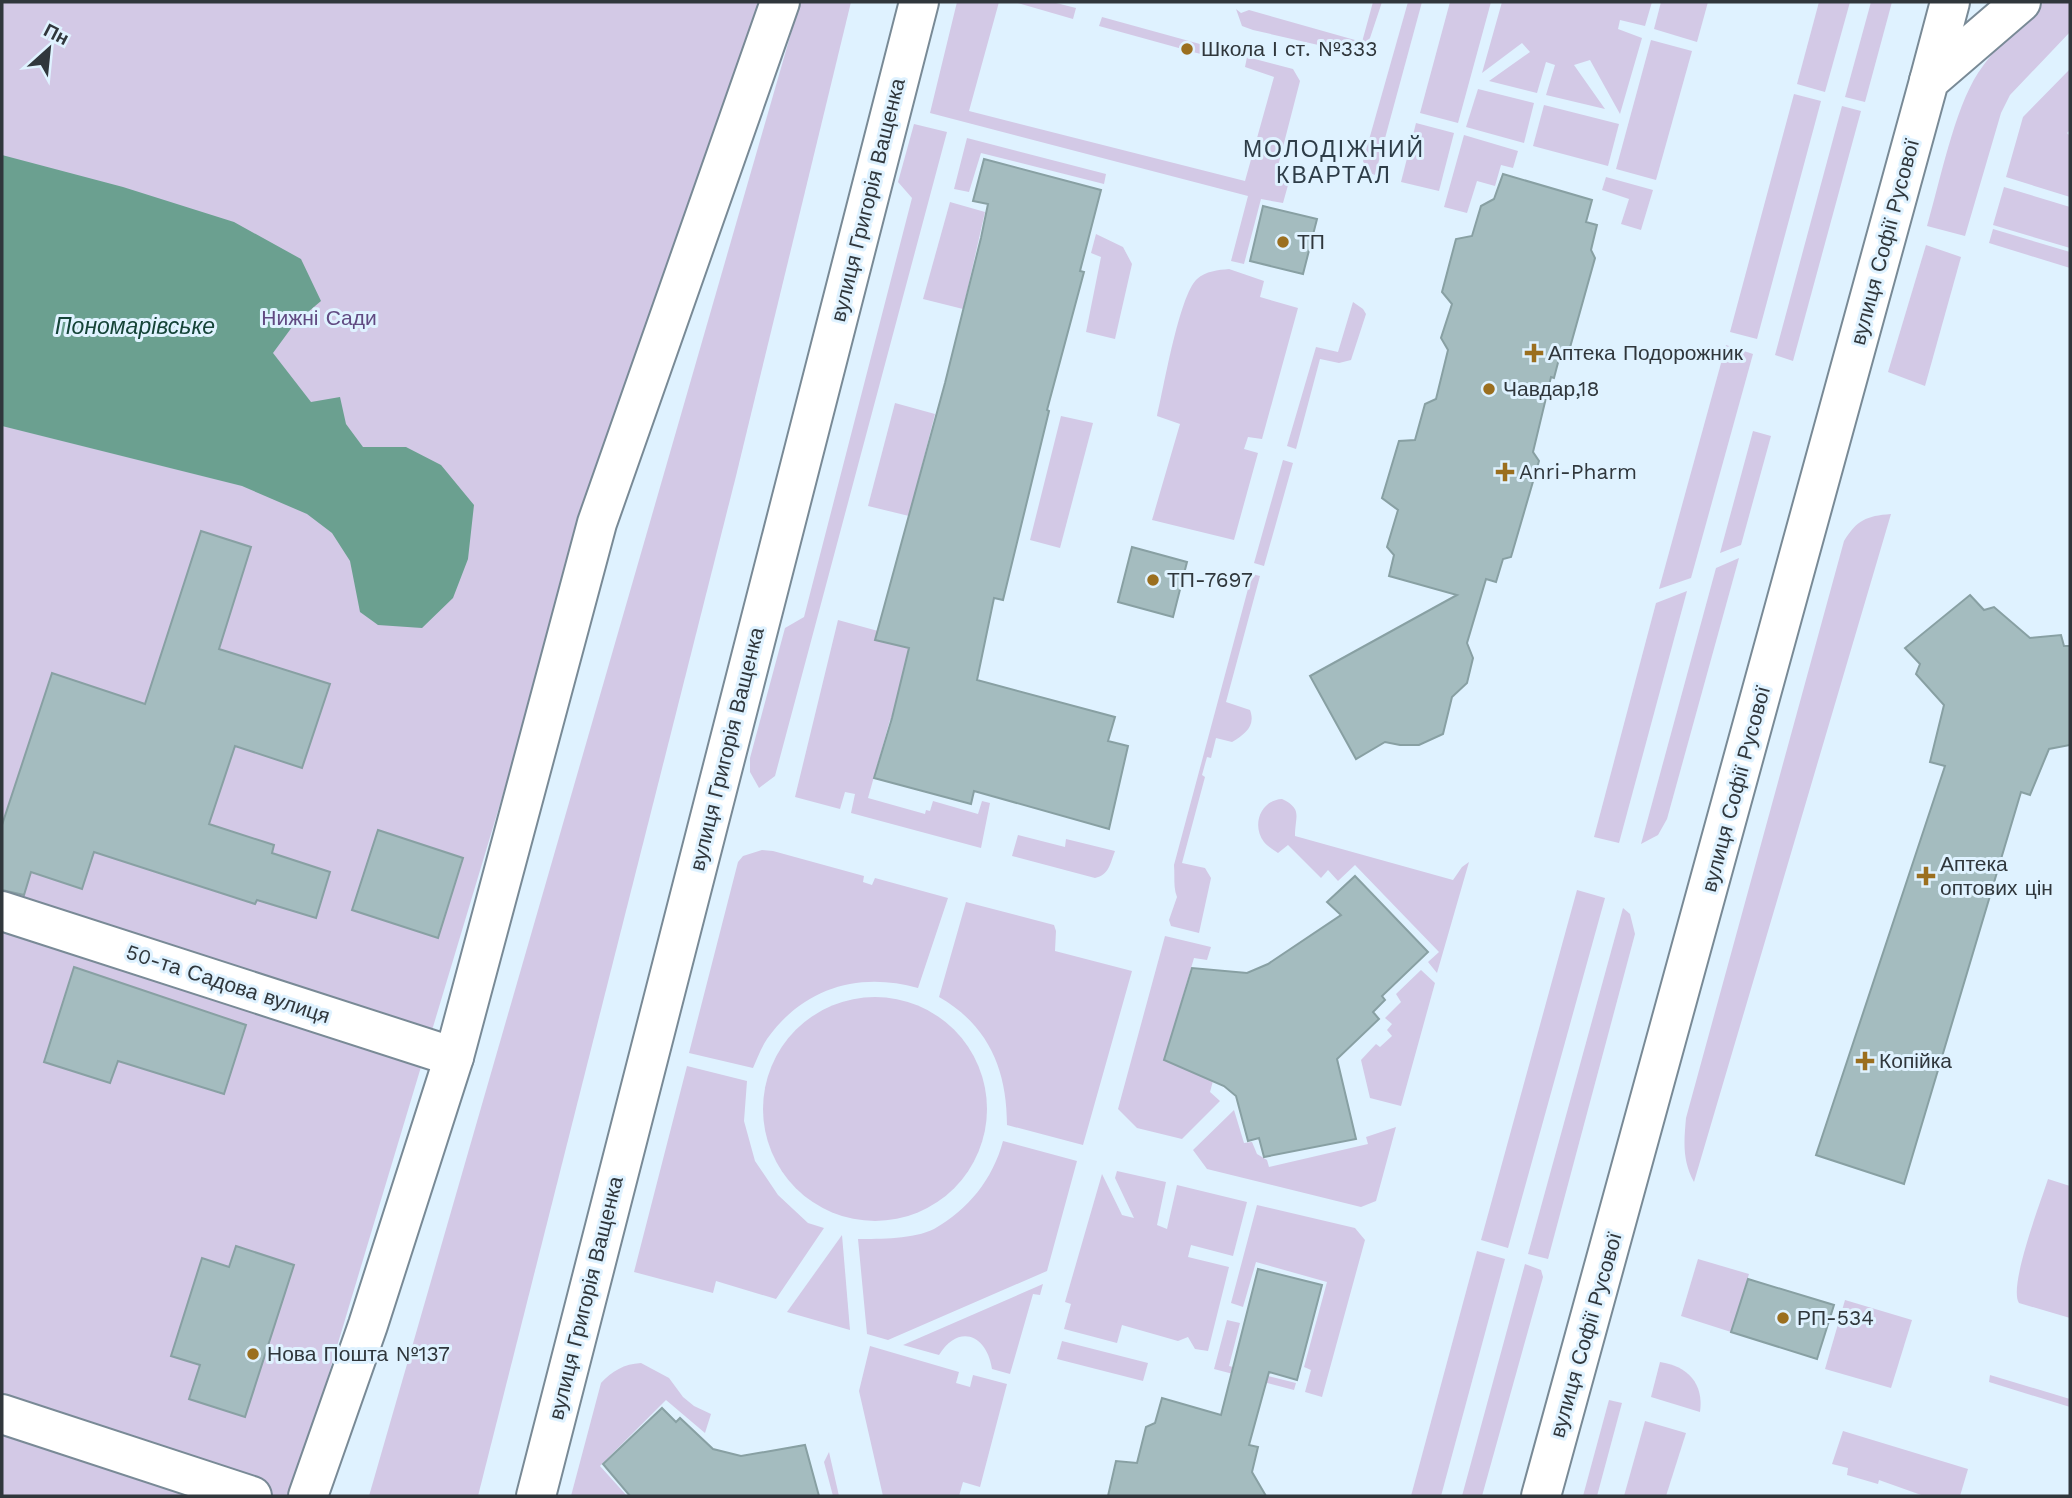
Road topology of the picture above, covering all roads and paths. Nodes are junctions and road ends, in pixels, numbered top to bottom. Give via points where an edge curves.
1 (780, 2) edge
2 (919, 2) edge
3 (1950, 2) edge
4 (2021, 2) edge
5 (1929, 81) junction
6 (2, 911) edge
7 (454, 1057) junction
8 (2, 1414) edge
9 (252, 1496) edge
10 (308, 1496) edge
11 (536, 1496) edge
12 (1541, 1496) edge

1 - 7 street via 597,523
2 - 11 street, вулиця Григорія Ващенка
3 - 5 street, вулиця Софії Русової
4 - 5 street
5 - 12 street, вулиця Софії Русової
6 - 7 street, 50-та Садова вулиця
7 - 10 street
8 - 9 street

